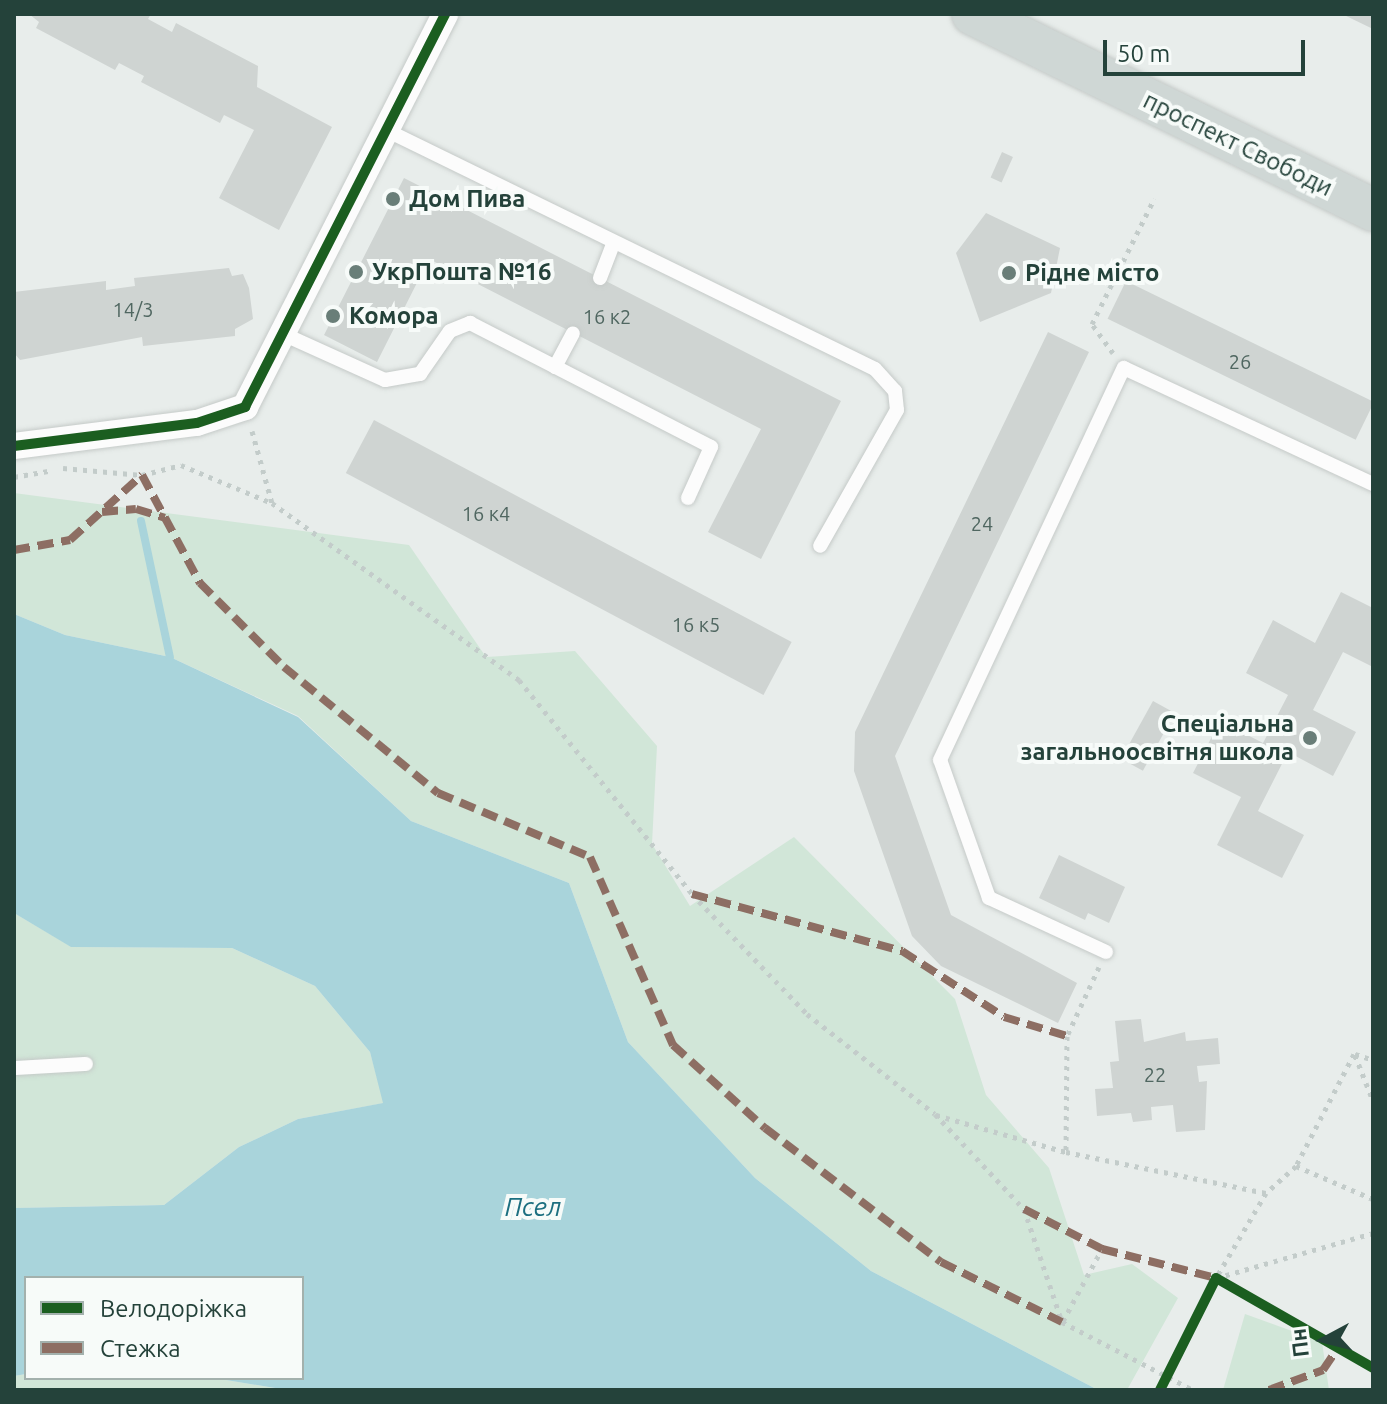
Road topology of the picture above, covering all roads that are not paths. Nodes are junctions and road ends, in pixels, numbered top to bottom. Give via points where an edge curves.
1 (445, 14) edge
2 (973, 14) edge
3 (386, 130) junction
4 (1373, 210) edge
5 (613, 244) junction
6 (600, 278) dead end
7 (573, 333) dead end
8 (283, 334) junction
9 (555, 367) junction
10 (14, 446) edge
11 (1373, 484) edge
12 (688, 498) dead end
13 (820, 546) dead end
14 (1106, 952) road end
15 (86, 1064) dead end
16 (14, 1068) edge

1 - 3 street
2 - 4 main road, проспект Свободи via 1024,32
3 - 5 lane
3 - 8 street
5 - 6 lane
5 - 13 lane via 875,369 895,391 897,410
7 - 9 lane
8 - 9 lane via 385,380 420,374 450,331 470,323
8 - 10 street via 245,407 197,423
9 - 12 lane via 711,447
11 - 14 lane via 1124,368 940,760 989,898
15 - 16 lane

